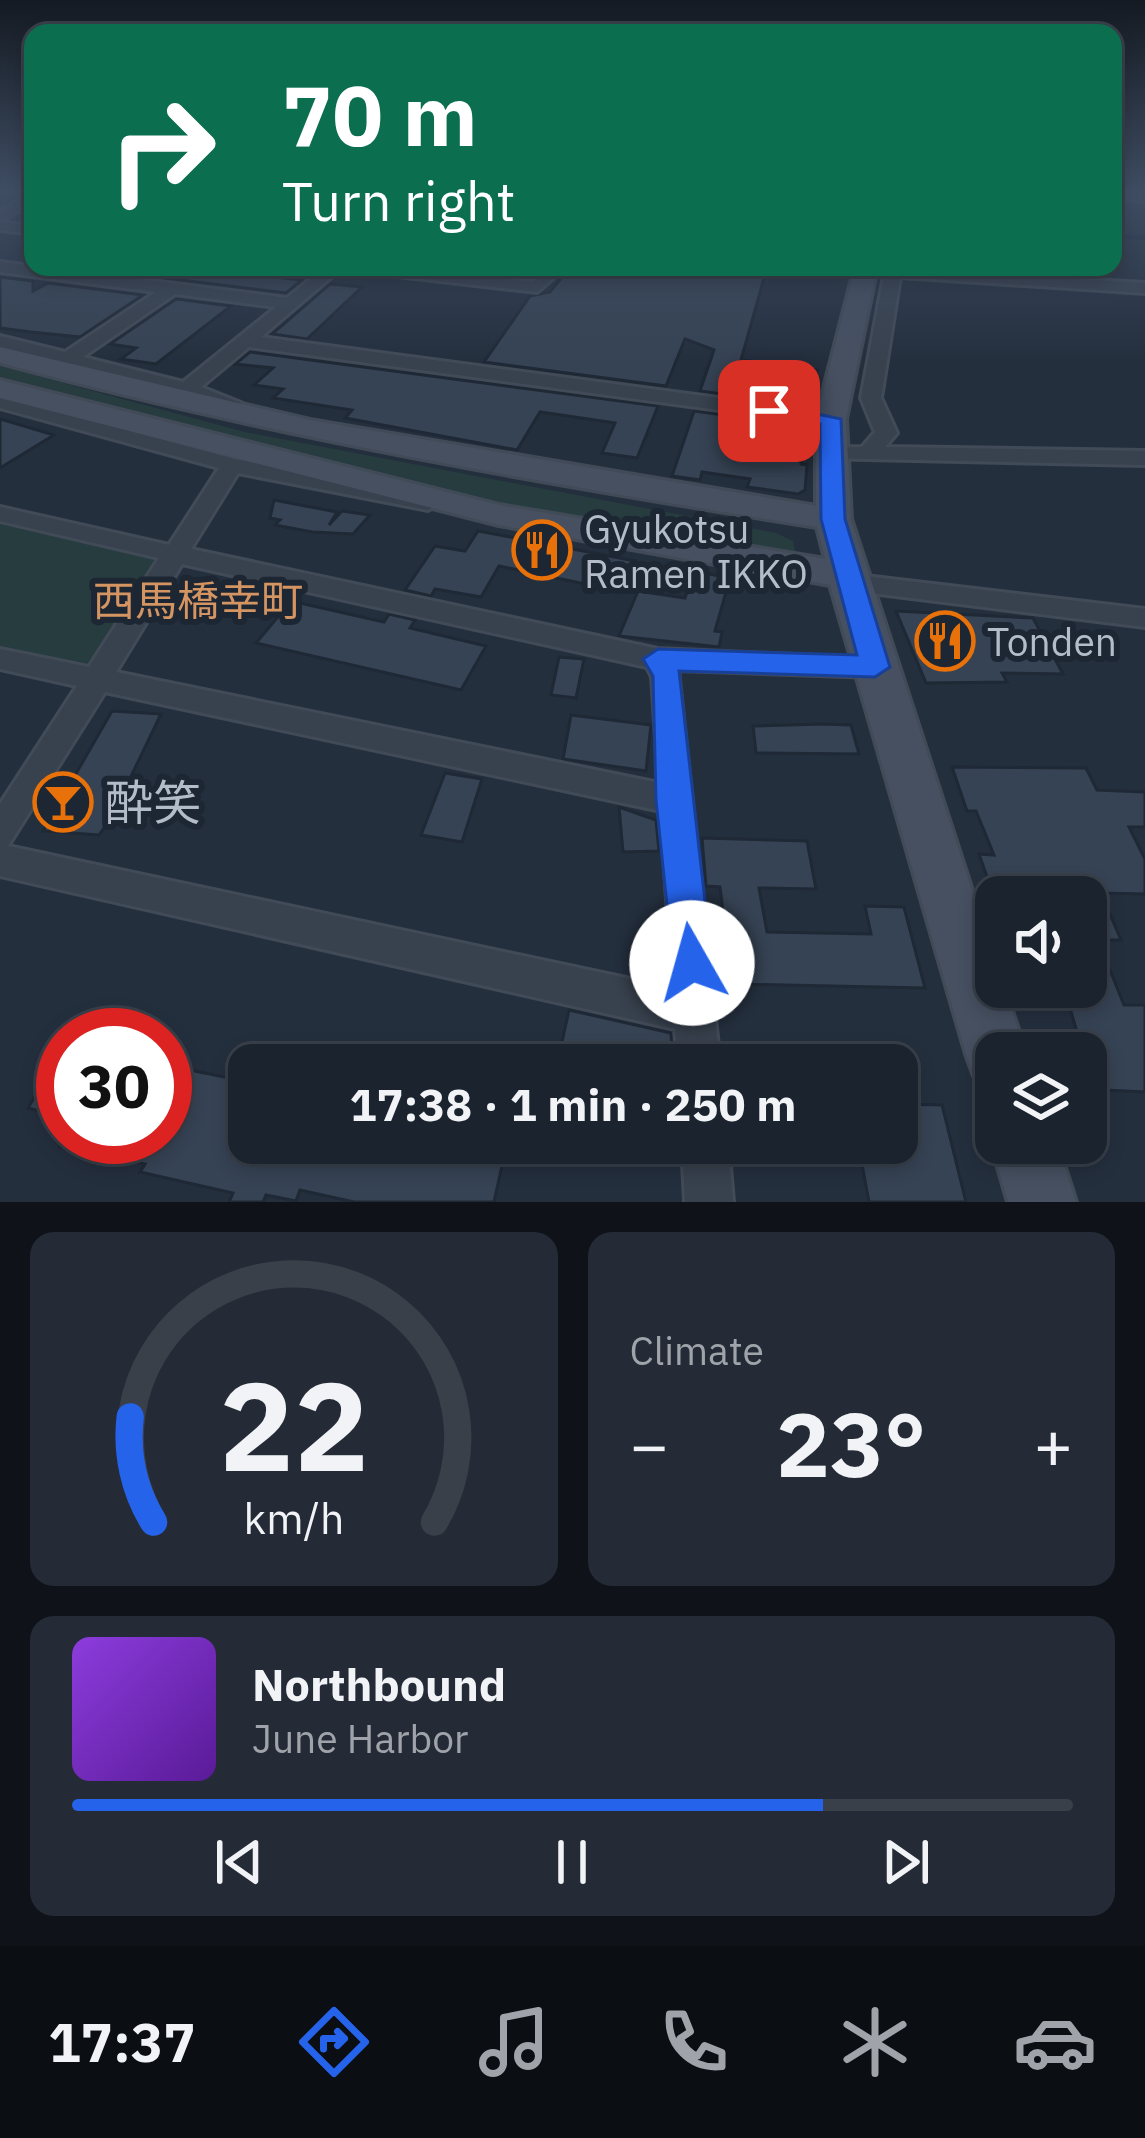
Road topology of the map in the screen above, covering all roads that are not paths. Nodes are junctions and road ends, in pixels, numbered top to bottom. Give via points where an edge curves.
1 (70, 276) edge
2 (324, 276) edge
3 (472, 276) edge
4 (549, 276) edge
5 (878, 276) edge
6 (879, 276) edge
7 (977, 276) edge
8 (1145, 288) edge
9 (172, 289) junction
10 (291, 304) junction
11 (0, 341) edge
12 (247, 341) junction
13 (0, 355) edge
14 (65, 360) junction
15 (0, 389) edge
16 (187, 389) junction
17 (0, 402) edge
18 (283, 426) junction
19 (843, 442) junction
20 (1142, 462) edge
21 (232, 465) junction
22 (0, 514) edge
23 (499, 515) junction
24 (833, 519) junction
25 (175, 554) junction
26 (847, 579) junction
27 (1145, 618) edge
28 (0, 658) edge
29 (658, 659) junction
30 (875, 667) junction
31 (97, 679) junction
32 (674, 800) junction
33 (0, 834) edge
34 (0, 860) edge
35 (695, 1013) junction
36 (989, 1032) edge
37 (697, 1044) edge
38 (707, 1164) edge
39 (1030, 1164) edge
40 (710, 1202) edge
41 (1042, 1202) edge

1 - 9 street
2 - 10 street
3 - 4 street via 537,287
5 - 19 street
6 - 19 street via 871,398 886,433
7 - 8 street
9 - 10 street
9 - 14 street
10 - 12 street
11 - 14 street
12 - 16 street
12 - 19 street
13 - 18 street
14 - 16 street
15 - 23 street
16 - 18 street
17 - 21 street
18 - 24 street
19 - 20 street
19 - 24 street
21 - 23 street
21 - 25 street
22 - 25 street
23 - 26 street
24 - 26 street
25 - 29 street
25 - 31 street
26 - 27 street
26 - 30 street
28 - 31 street
29 - 30 street
29 - 32 street via 668,676
30 - 36 street
31 - 32 street
31 - 33 street
32 - 35 street
34 - 35 street
35 - 37 street
38 - 40 street
39 - 41 street

